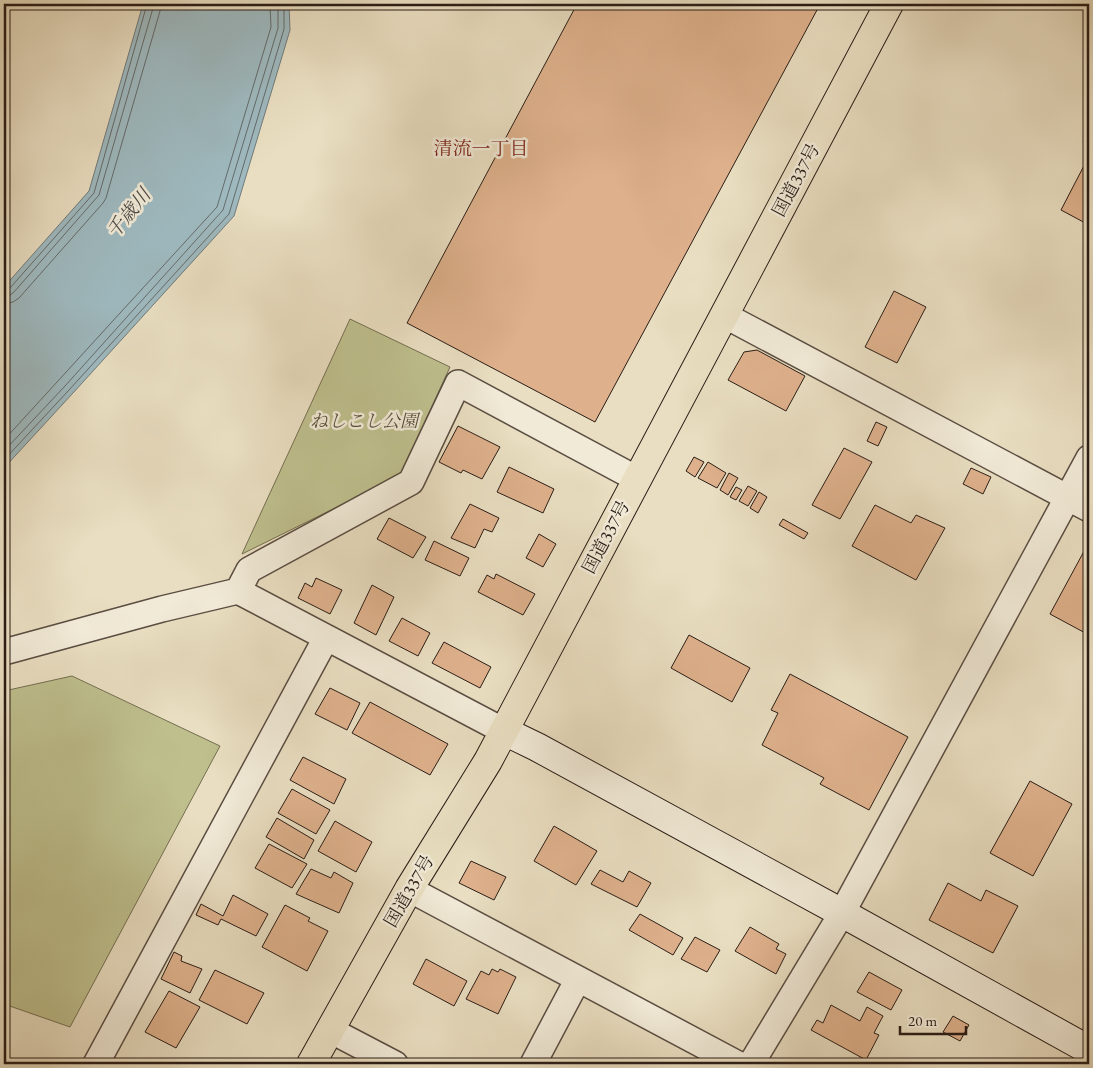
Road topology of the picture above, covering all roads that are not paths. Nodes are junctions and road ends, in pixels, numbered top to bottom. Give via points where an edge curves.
1 (889, 4) edge
2 (724, 315) junction
3 (1089, 458) edge
4 (637, 479) junction
5 (1079, 503) edge
6 (238, 591) junction
7 (326, 638) junction
8 (4, 652) edge
9 (504, 731) junction
10 (409, 889) junction
11 (842, 912) junction
12 (578, 979) junction
13 (330, 1030) junction
14 (1089, 1050) edge
15 (96, 1064) edge
16 (311, 1064) edge
17 (395, 1064) edge
18 (533, 1064) edge
19 (738, 1064) edge
20 (751, 1064) edge

1 - 2 highway, 国道337号
2 - 4 highway, 国道337号
2 - 5 street
3 - 5 street
4 - 6 street via 458,384 411,482 249,570
4 - 9 highway, 国道337号
5 - 11 street
6 - 7 street
6 - 8 street
7 - 9 street
7 - 15 street
9 - 10 highway, 国道337号
9 - 11 street
10 - 12 street
10 - 13 highway, 国道337号
11 - 14 street
11 - 20 street
12 - 18 street
12 - 19 street
13 - 16 highway, 国道337号
13 - 17 street

